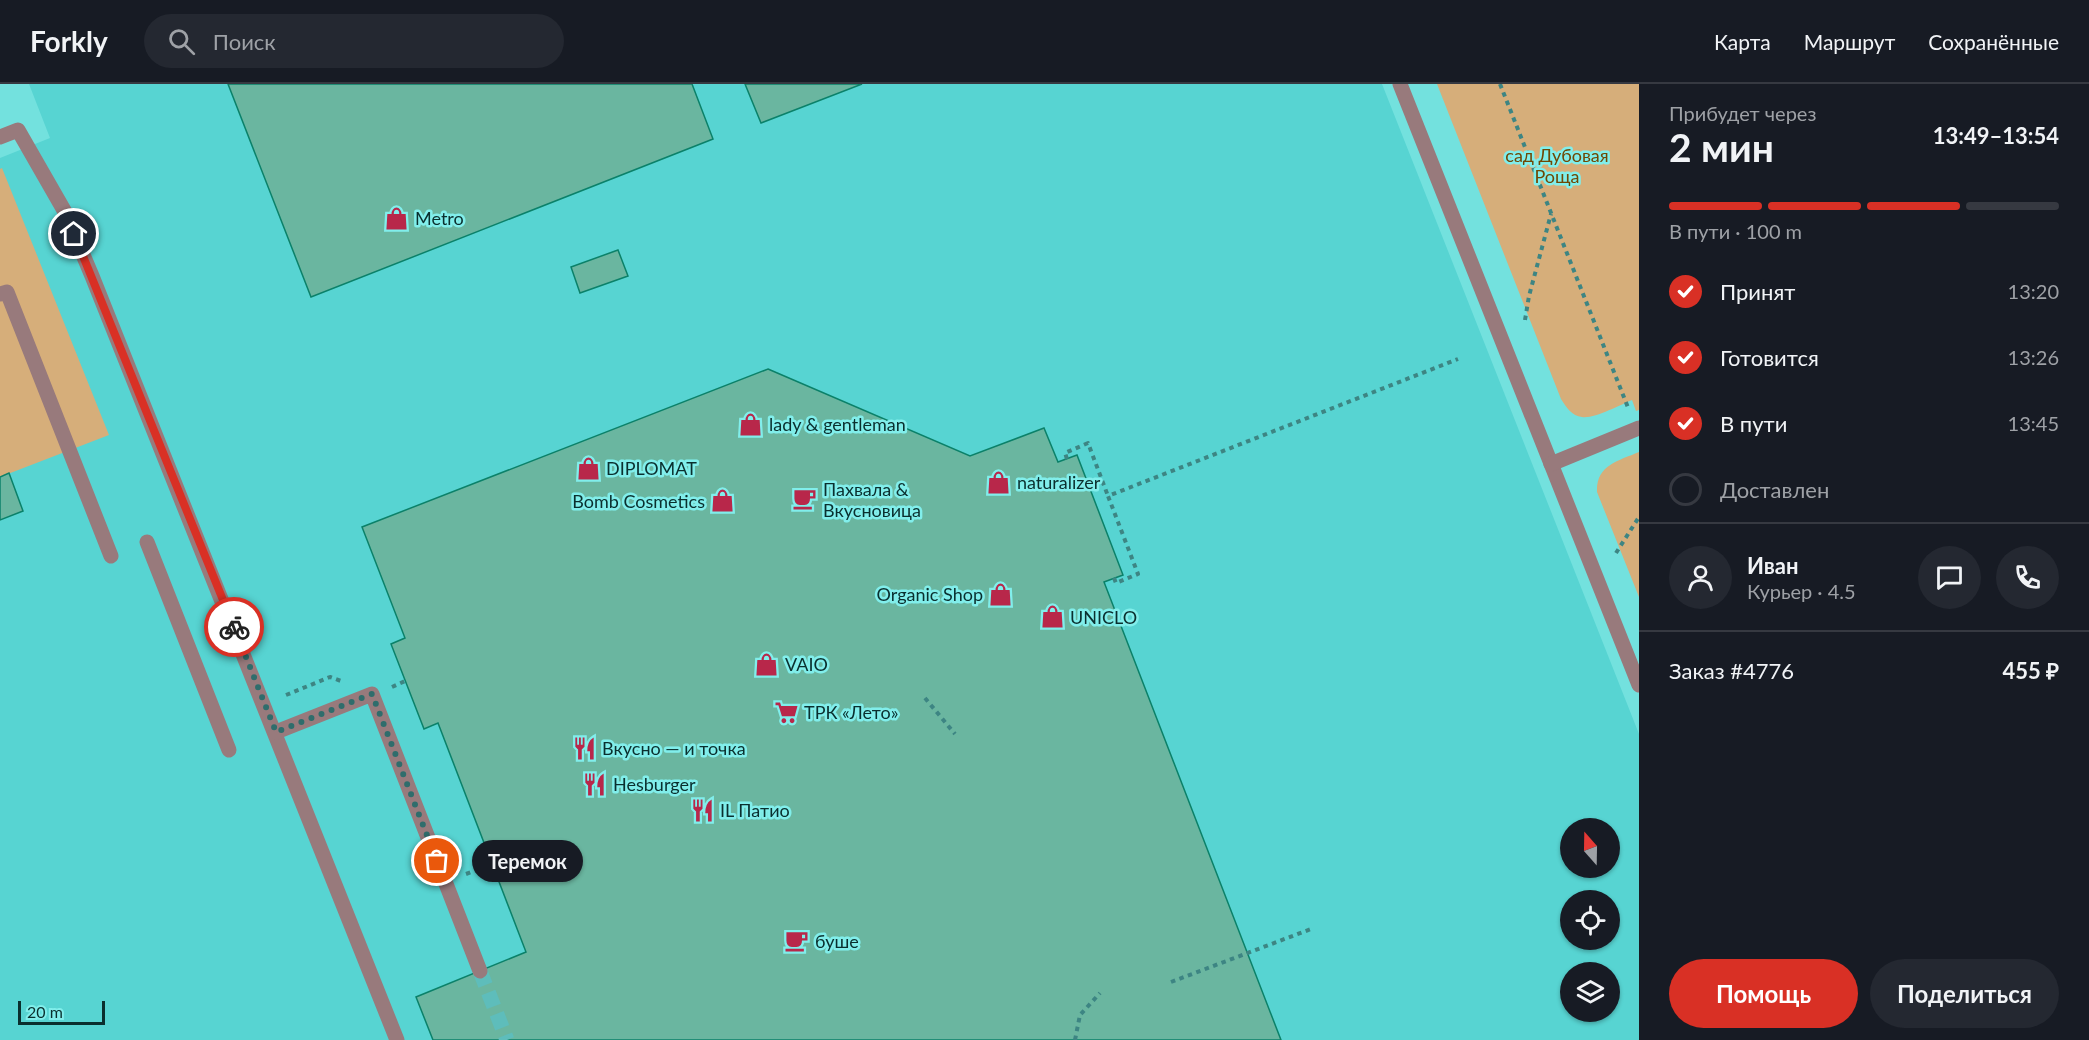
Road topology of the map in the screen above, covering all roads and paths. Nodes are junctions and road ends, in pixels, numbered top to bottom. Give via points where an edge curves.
1 (1400, 84) edge
2 (1500, 84) edge
3 (0, 137) edge
4 (1551, 213) junction
5 (0, 294) edge
6 (1525, 320) dead end
7 (1458, 359) dead end
8 (1629, 411) dead end
9 (1639, 428) edge
10 (1067, 459) dead end
11 (1551, 464) junction
12 (1108, 496) junction
13 (1639, 517) edge
14 (147, 542) dead end
15 (1616, 553) dead end
16 (111, 556) dead end
17 (1114, 578) dead end
18 (1639, 685) edge
19 (926, 698) dead end
20 (276, 732) junction
21 (955, 734) dead end
22 (229, 750) dead end
23 (493, 864) dead end
24 (445, 882) junction
25 (1311, 929) dead end
26 (480, 971) tunnel mouth
27 (1171, 982) dead end
28 (1100, 993) dead end
29 (398, 1040) edge
30 (1075, 1040) edge

1 - 11 street
2 - 4 path
3 - 20 street via 18,130 64,212
4 - 6 path
4 - 8 path
5 - 16 street via 7,292
7 - 12 path
9 - 11 street
10 - 12 path via 1065,453 1088,443
11 - 18 street
12 - 17 path via 1138,574 1116,583
13 - 15 path
14 - 22 street
19 - 21 path
20 - 24 street via 372,694
20 - 29 street
23 - 24 path
24 - 26 street
25 - 27 path
28 - 30 path via 1080,1015

